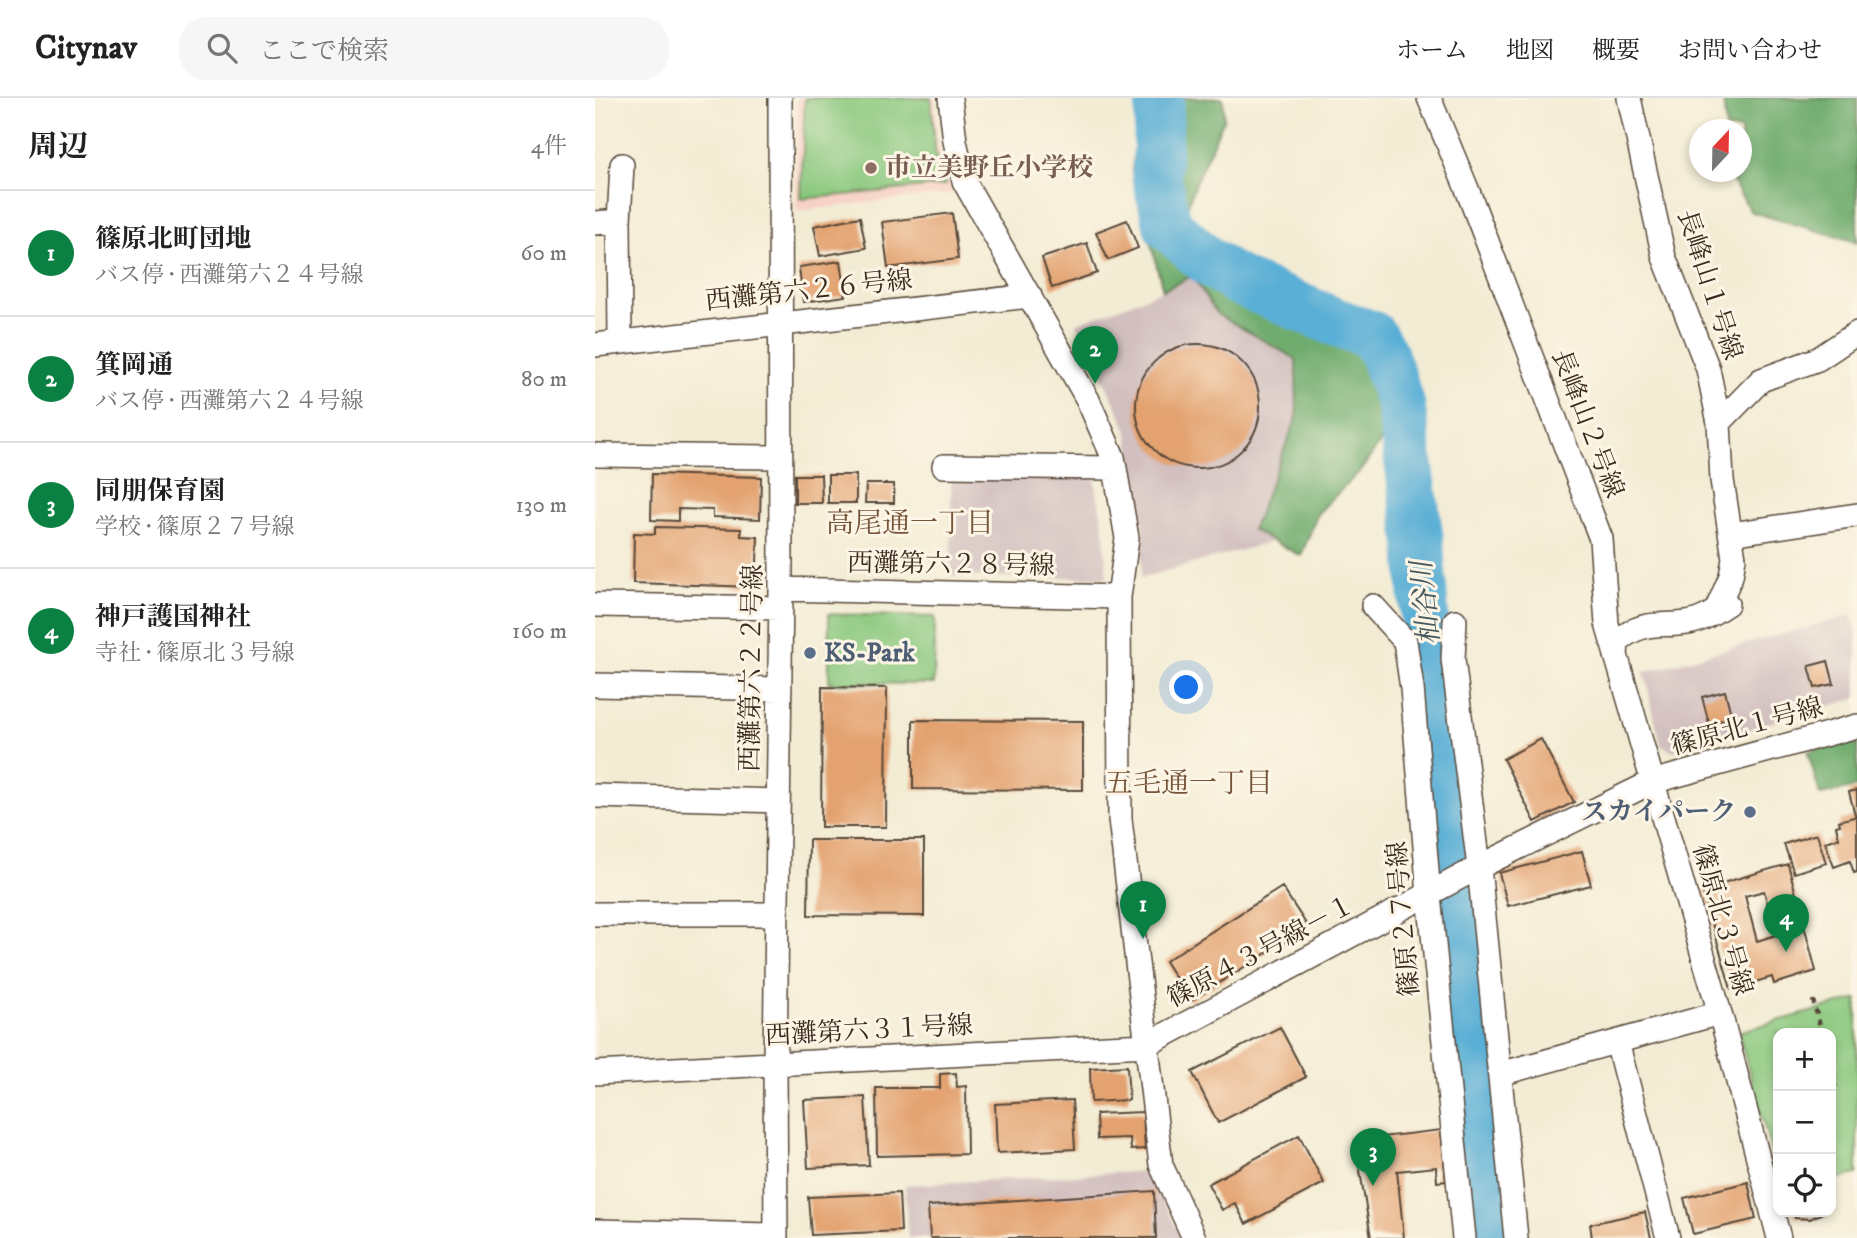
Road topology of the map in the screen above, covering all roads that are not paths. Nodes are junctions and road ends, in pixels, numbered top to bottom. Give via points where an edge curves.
1 (780, 98) edge
2 (950, 98) edge
3 (1429, 98) edge
4 (1629, 98) edge
5 (622, 164) dead end
6 (619, 221) junction
7 (595, 223) edge
8 (1030, 296) junction
9 (779, 322) junction
10 (1857, 333) edge
11 (619, 342) junction
12 (595, 345) edge
13 (1719, 423) junction
14 (595, 455) edge
15 (780, 457) junction
16 (944, 466) dead end
17 (1115, 468) junction
18 (1857, 515) edge
19 (1738, 533) junction
20 (1119, 597) junction
21 (781, 598) junction
22 (595, 605) edge
23 (1373, 606) dead end
24 (1455, 621) dead end
25 (1616, 656) junction
26 (595, 685) edge
27 (780, 689) junction
28 (1857, 726) edge
29 (1652, 782) junction
30 (595, 796) edge
31 (778, 802) junction
32 (1475, 870) junction
33 (1435, 892) junction
34 (595, 914) edge
35 (777, 914) junction
36 (1720, 1013) junction
37 (1617, 1042) junction
38 (1146, 1045) junction
39 (775, 1065) junction
40 (595, 1073) edge
41 (1500, 1073) junction
42 (595, 1231) edge
43 (776, 1236) edge
44 (1194, 1238) edge
45 (1464, 1238) edge
46 (1516, 1238) edge
47 (1668, 1238) edge
48 (1779, 1238) edge

1 - 9 street, 西灘第六２２号線
2 - 8 street via 964,181
3 - 25 street, 長峰山２号線 via 1601,538 1607,624
4 - 13 street, 長峰山１号線 via 1664,257 1709,369
5 - 6 street
6 - 7 street
6 - 11 street
8 - 9 street, 西灘第六２６号線
8 - 17 street via 1088,400
9 - 11 street, 西灘第六２６号線
9 - 15 street, 西灘第六２２号線
10 - 13 street via 1818,359 1762,380
11 - 12 street, 西灘第六２６号線
13 - 19 street, 長峰山１号線 via 1722,480
14 - 15 street
15 - 21 street, 西灘第六２２号線
16 - 17 street
17 - 20 street via 1127,538
18 - 19 street
19 - 25 street, 長峰山１号線 via 1731,576 1716,611 1688,623 1631,630 1617,641
20 - 21 street, 西灘第六２８号線
20 - 38 street via 1120,819
21 - 22 street, 西灘第六２８号線
21 - 27 street, 西灘第六２２号線
23 - 33 street, 篠原２７号線 via 1405,641
24 - 32 street via 1453,659
25 - 29 street, 長峰山２号線
26 - 27 street
27 - 31 street, 西灘第六２２号線
28 - 29 street, 篠原北１号線
29 - 32 street
29 - 36 street, 篠原北３号線
30 - 31 street
31 - 35 street, 西灘第六２２号線
32 - 33 street, 篠原４３号線－１
32 - 41 street
33 - 38 street, 篠原４３号線－１
33 - 45 street, 篠原２７号線
34 - 35 street
35 - 39 street, 西灘第六２２号線
36 - 37 street
36 - 48 street, 篠原北３号線
37 - 41 street
37 - 47 street
38 - 39 street, 西灘第六３１号線
38 - 44 street via 1161,1165
39 - 40 street, 西灘第六３１号線
39 - 43 street, 西灘第六２２号線
41 - 46 street
42 - 43 street

